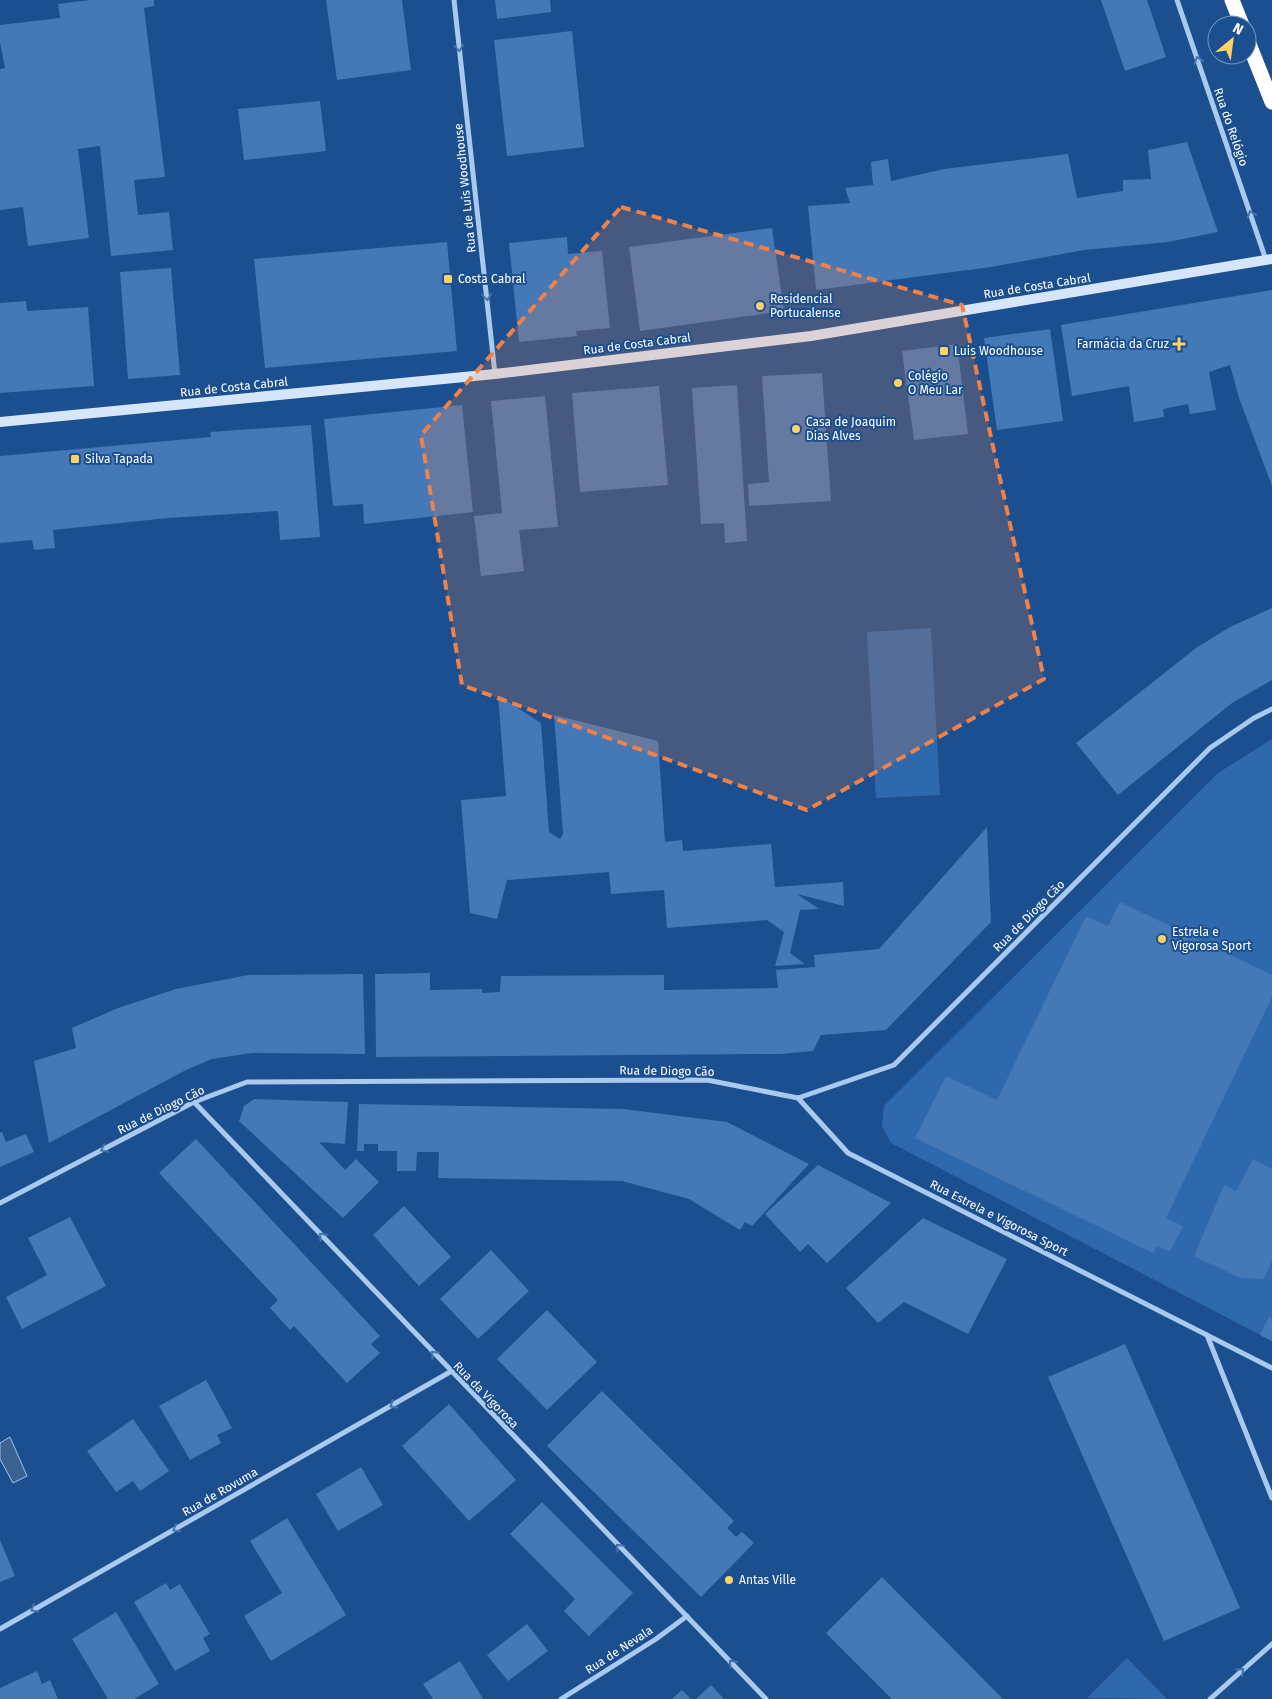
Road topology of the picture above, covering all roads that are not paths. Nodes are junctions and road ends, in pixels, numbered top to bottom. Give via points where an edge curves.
1 (454, 0) edge
2 (1177, 0) edge
3 (1232, 0) edge
4 (1238, 15) edge
5 (1257, 64) edge
6 (1272, 102) edge
7 (1269, 260) edge
8 (495, 374) junction
9 (0, 422) edge
10 (1272, 709) edge
11 (798, 1098) junction
12 (194, 1102) junction
13 (0, 1202) edge
14 (1207, 1334) junction
15 (1272, 1368) edge
16 (450, 1372) junction
17 (1272, 1498) edge
18 (687, 1616) junction
19 (0, 1629) edge
20 (1272, 1644) edge
21 (561, 1699) edge
22 (766, 1699) edge
23 (1210, 1699) edge

1 -> 8 street, Rua de Luís Woodhouse
7 -> 2 street, Rua do Relógio
3 - 4 highway
5 - 6 highway
7 - 8 main road, Rua de Costa Cabral via 811,336
8 - 9 main road, Rua de Costa Cabral
10 - 11 street, Rua de Diogo Cão via 1210,748 894,1065
11 - 12 street, Rua de Diogo Cão via 708,1080 247,1082
11 - 14 street, Rua Estrela e Vigorosa Sport via 848,1153
12 -> 13 street, Rua de Diogo Cão
16 -> 12 street, Rua da Vigorosa
14 - 15 street, Rua Estrela e Vigorosa Sport
14 - 17 street
18 -> 16 street, Rua da Vigorosa
16 -> 19 street, Rua de Rovuma
18 - 21 street, Rua de Nevala
22 -> 18 street, Rua da Vigorosa
23 -> 20 street

